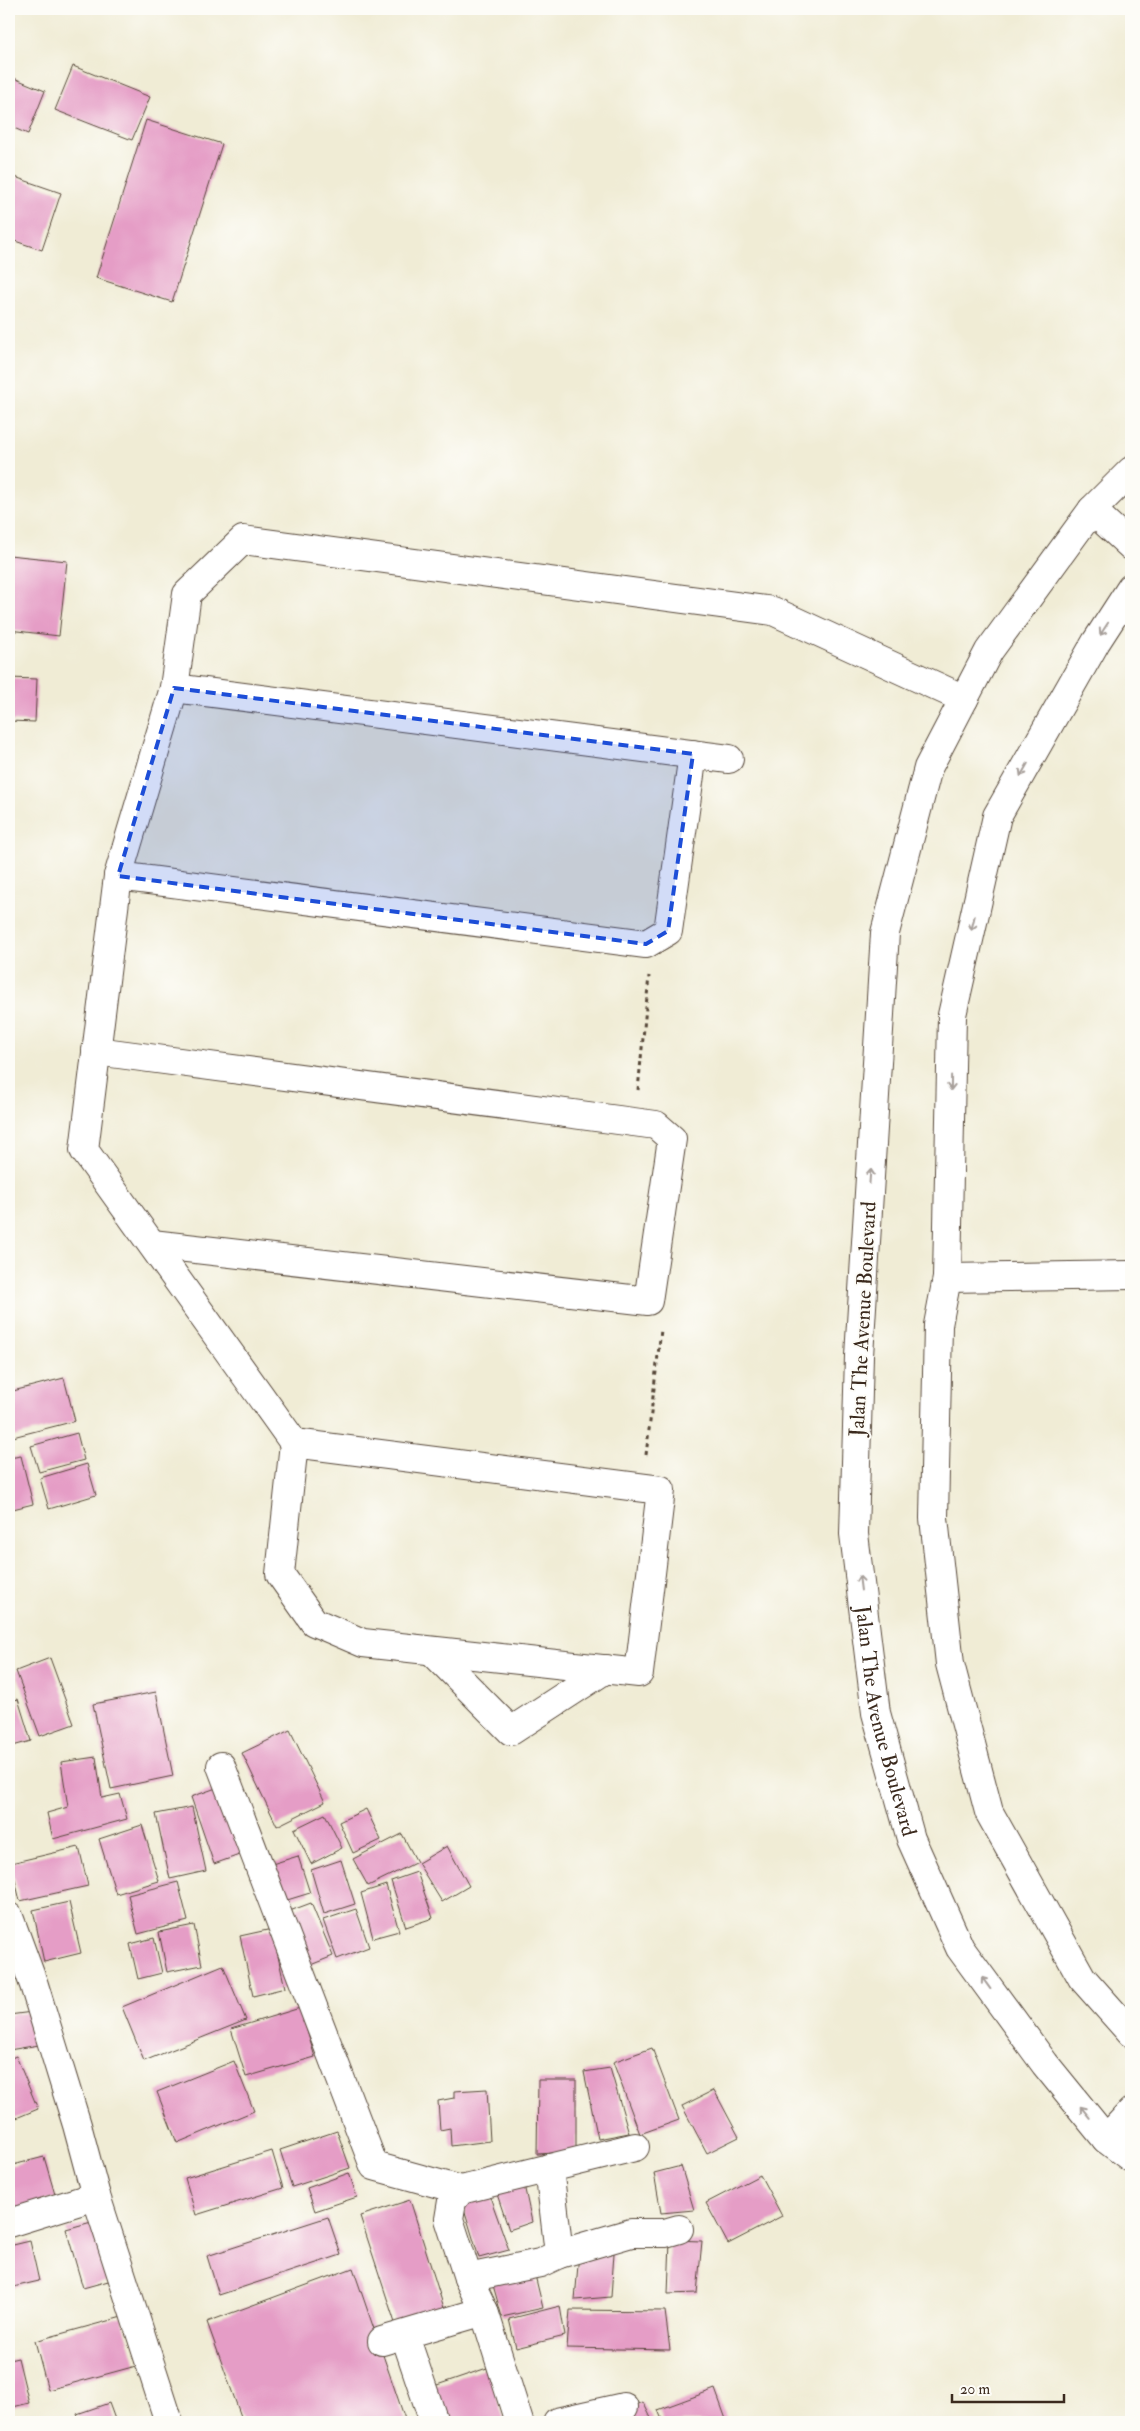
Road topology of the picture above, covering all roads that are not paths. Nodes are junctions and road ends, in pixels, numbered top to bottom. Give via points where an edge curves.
1 (1131, 471) edge
2 (1092, 510) junction
3 (1131, 546) edge
4 (1131, 588) edge
5 (174, 688) junction
6 (964, 699) junction
7 (693, 754) junction
8 (729, 759) dead end
9 (118, 876) junction
10 (96, 1051) junction
11 (152, 1244) junction
12 (1131, 1275) edge
13 (947, 1278) junction
14 (294, 1443) junction
15 (432, 1651) junction
16 (606, 1669) junction
17 (221, 1766) dead end
18 (9, 1917) edge
19 (1131, 2033) edge
20 (1131, 2112) edge
21 (1106, 2138) junction
22 (635, 2147) dead end
23 (1131, 2158) edge
24 (550, 2168) junction
25 (461, 2190) junction
26 (96, 2196) junction
27 (9, 2223) edge
28 (679, 2229) dead end
29 (559, 2254) junction
30 (468, 2278) junction
31 (484, 2311) junction
32 (624, 2407) dead end
33 (169, 2422) edge
34 (434, 2422) edge
35 (519, 2422) edge
36 (557, 2422) edge

1 - 2 street, Jalan The Avenue Boulevard
2 - 3 street
2 - 6 street, Jalan The Avenue Boulevard via 989,651
4 -> 13 street via 1096,642 997,816 952,1014
5 - 6 street via 187,594 243,540 773,611
5 - 7 street
5 - 9 street
21 -> 6 street, Jalan The Avenue Boulevard via 1045,2064 960,1948 911,1839 876,1713 854,1534 859,1356 885,933 928,768
7 - 8 street
7 - 9 street via 668,931 646,944
9 - 10 street
10 - 11 street via 84,1150
10 - 11 street via 656,1125 672,1138 648,1301
11 - 14 street
12 - 13 street
13 - 19 street via 938,1325 934,1518 950,1664 989,1812 1082,1978
14 - 15 street via 280,1574 314,1622 363,1643
14 - 16 street via 661,1490 639,1673
15 - 16 street
15 - 16 street via 511,1731
17 - 25 street via 374,2166
18 - 26 street via 34,1985
20 - 21 street
21 - 23 street, Jalan The Avenue Boulevard
22 - 24 street
24 - 25 street
24 - 29 street
25 - 30 street via 452,2201 449,2219
26 - 27 street
26 - 33 street
28 - 29 street via 665,2233 631,2233
29 - 30 street via 540,2263
30 - 31 street
31 - 34 street via 394,2338
31 - 35 street
32 - 36 street

